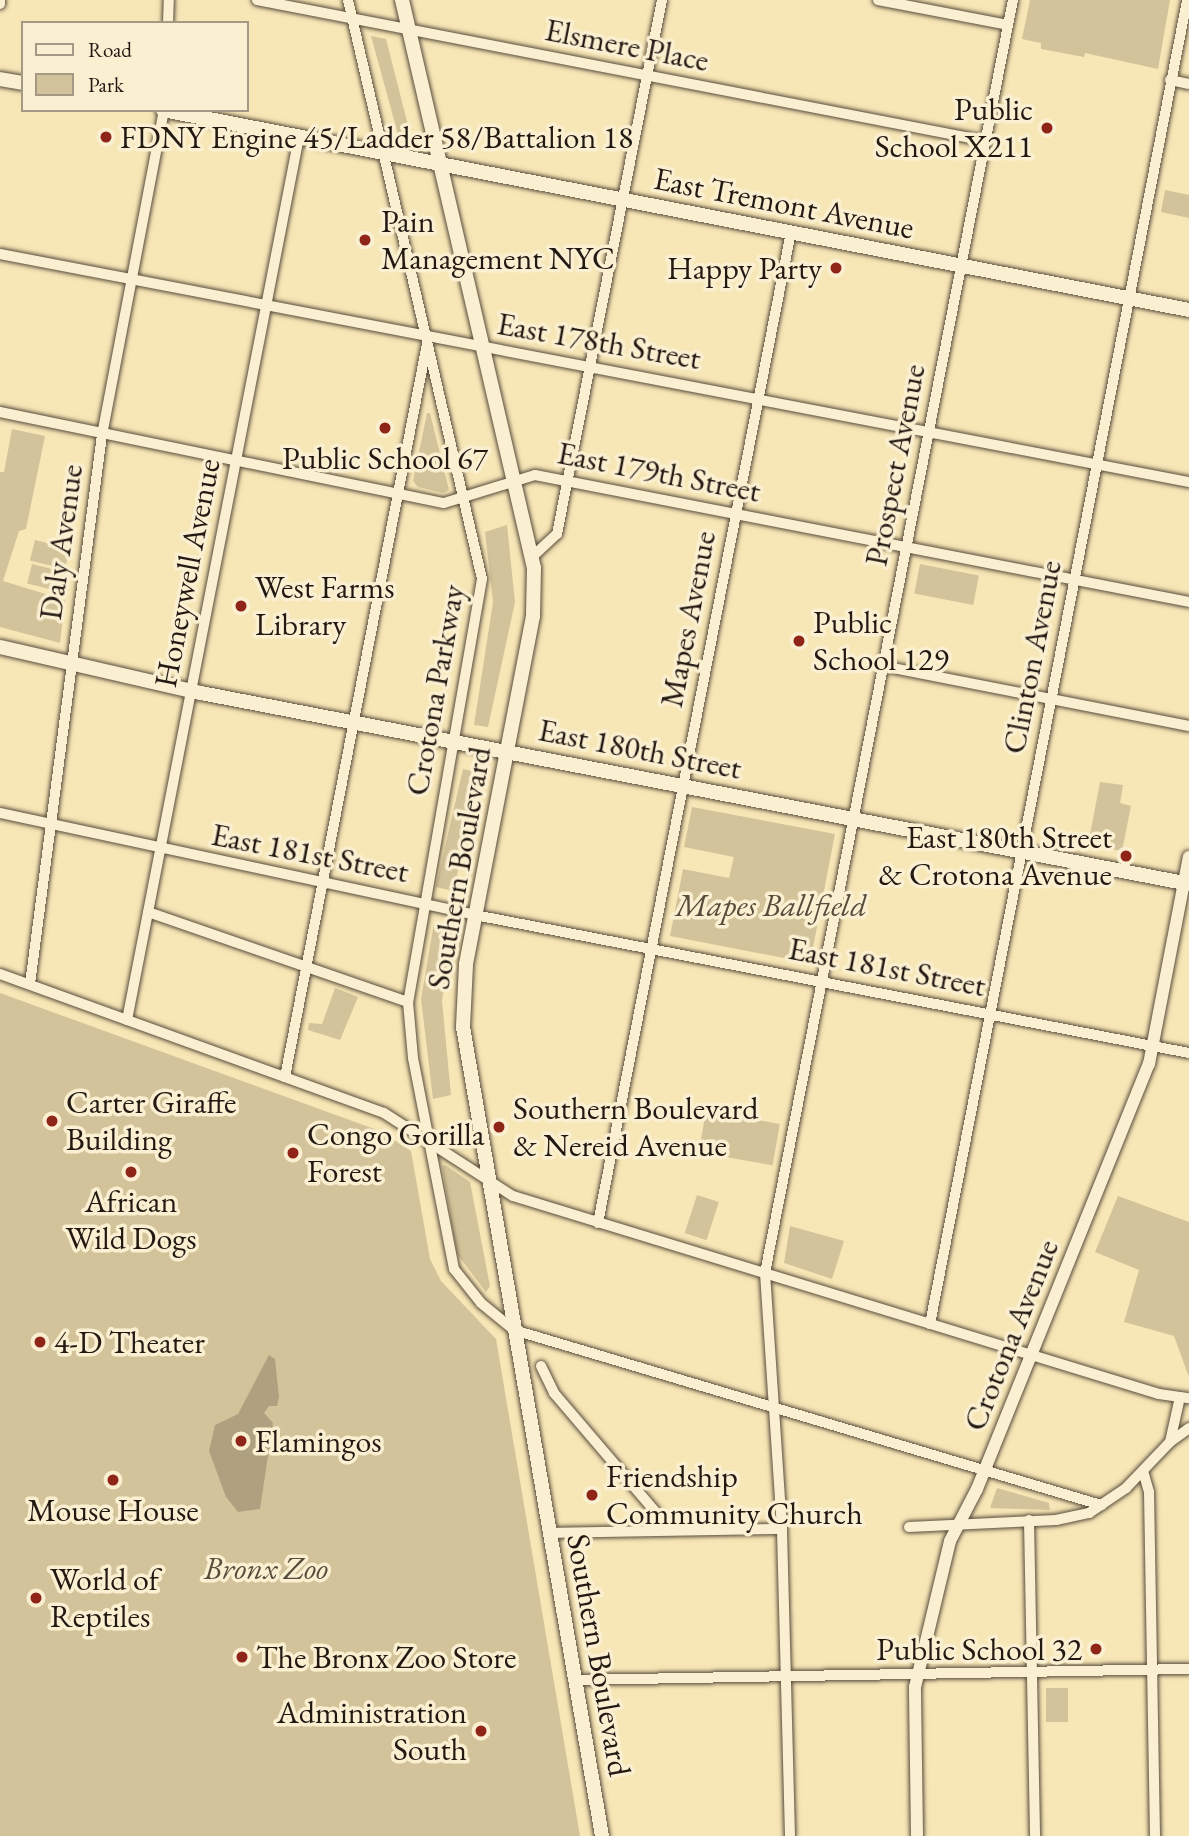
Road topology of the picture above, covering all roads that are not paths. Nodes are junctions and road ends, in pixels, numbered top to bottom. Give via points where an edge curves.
1 (169, 0) edge
2 (257, 0) edge
3 (348, 0) edge
4 (402, 0) edge
5 (662, 0) edge
6 (878, 0) edge
7 (1013, 0) edge
8 (1187, 0) edge
9 (352, 19) junction
10 (168, 21) edge
11 (1008, 25) junction
12 (409, 28) junction
13 (646, 75) junction
14 (0, 79) edge
15 (1170, 80) junction
16 (21, 83) edge
17 (1189, 84) edge
18 (164, 112) edge
19 (174, 112) edge
20 (299, 137) junction
21 (986, 141) junction
22 (384, 154) junction
23 (441, 164) junction
24 (624, 200) junction
25 (791, 232) junction
26 (0, 254) edge
27 (962, 265) junction
28 (132, 279) junction
29 (1128, 298) junction
30 (265, 306) junction
31 (1189, 310) edge
32 (428, 337) junction
33 (485, 346) junction
34 (591, 365) junction
35 (758, 398) junction
36 (0, 412) edge
37 (928, 431) junction
38 (102, 435) junction
39 (236, 463) junction
40 (1097, 464) junction
41 (568, 481) junction
42 (517, 482) junction
43 (1189, 482) edge
44 (397, 494) junction
45 (466, 498) junction
46 (736, 513) junction
47 (905, 546) junction
48 (533, 557) junction
49 (1074, 579) junction
50 (1189, 601) edge
51 (0, 647) edge
52 (71, 665) junction
53 (883, 666) junction
54 (190, 691) junction
55 (1051, 699) junction
56 (353, 722) junction
57 (1189, 726) edge
58 (456, 742) junction
59 (506, 751) junction
60 (682, 786) junction
61 (0, 813) edge
62 (852, 819) junction
63 (50, 825) junction
64 (160, 850) junction
65 (1021, 851) junction
66 (1189, 857) edge
67 (322, 882) junction
68 (1186, 883) edge
69 (422, 901) junction
70 (148, 912) junction
71 (475, 915) junction
72 (651, 948) junction
73 (306, 966) junction
74 (0, 974) edge
75 (821, 981) junction
76 (30, 984) junction
77 (408, 1002) junction
78 (990, 1014) junction
79 (127, 1020) junction
80 (1152, 1045) junction
81 (1189, 1053) edge
82 (285, 1077) junction
83 (428, 1139) junction
84 (489, 1184) junction
85 (598, 1223) junction
86 (765, 1273) junction
87 (930, 1324) junction
88 (514, 1331) junction
89 (1031, 1354) junction
90 (541, 1366) dead end
91 (1184, 1398) edge
92 (773, 1408) junction
93 (1189, 1427) edge
94 (1170, 1441) junction
95 (1143, 1471) junction
96 (983, 1472) junction
97 (1101, 1506) junction
98 (1029, 1520) junction
99 (958, 1526) junction
100 (909, 1527) dead end
101 (782, 1529) junction
102 (671, 1530) junction
103 (549, 1533) junction
104 (1189, 1669) edge
105 (1151, 1670) junction
106 (1032, 1672) junction
107 (917, 1674) junction
108 (787, 1676) junction
109 (575, 1680) junction
110 (602, 1836) edge
111 (790, 1836) edge
112 (917, 1836) edge
113 (1035, 1836) edge
114 (1155, 1836) edge

1 - 10 street
2 - 9 street, Elsmere Place
3 - 9 street, Crotona Parkway
4 - 12 main road, Southern Boulevard
5 - 13 street
6 - 11 street
7 - 11 street, Prospect Avenue
8 - 15 street, Clinton Avenue
9 - 12 street, Elsmere Place
9 - 22 street, Crotona Parkway
11 - 21 street, Prospect Avenue
12 - 13 street, Elsmere Place
12 - 23 main road, Southern Boulevard
13 - 21 street, Elsmere Place
13 - 24 street
14 - 16 main road
15 - 17 street
15 - 29 street, Clinton Avenue
18 - 28 street, Daly Avenue
19 - 20 main road, East Tremont Avenue
20 - 22 main road, East Tremont Avenue
20 - 30 street, Honeywell Avenue
21 - 27 street, Prospect Avenue
22 - 23 main road, East Tremont Avenue
22 - 32 street, Crotona Parkway
23 - 24 main road, East Tremont Avenue
23 - 33 main road, Southern Boulevard
24 - 25 main road, East Tremont Avenue
24 - 34 street
25 - 27 main road, East Tremont Avenue
25 - 35 street, Mapes Avenue
26 - 28 street, East 178th Street
27 - 29 main road, East Tremont Avenue
27 - 37 street, Prospect Avenue
28 - 30 street, East 178th Street
28 - 38 street, Daly Avenue
29 - 31 main road, East Tremont Avenue
29 - 40 street, Clinton Avenue
30 - 32 street, East 178th Street
30 - 39 street, Honeywell Avenue
32 - 33 street, East 178th Street
32 - 44 street
32 - 45 street, Crotona Parkway
33 - 34 street, East 178th Street
33 - 42 main road, Southern Boulevard
34 - 35 street, East 178th Street
34 - 41 street
35 - 37 street, East 178th Street
35 - 46 street, Mapes Avenue
36 - 38 street, East 179th Street
37 - 40 street, East 178th Street
37 - 47 street, Prospect Avenue
38 - 39 street, East 179th Street
38 - 52 street, Daly Avenue
39 - 44 street, East 179th Street
39 - 54 street, Honeywell Avenue
40 - 43 street, East 178th Street
40 - 49 street, Clinton Avenue
41 - 42 street, East 179th Street via 536,475
41 - 46 street, East 179th Street
41 - 48 street via 555,538
42 - 45 street, East 179th Street
42 - 48 main road, Southern Boulevard
44 - 45 street, East 179th Street via 444,503
44 - 56 street
45 - 58 street, Crotona Parkway via 482,579
46 - 47 street, East 179th Street
46 - 60 street, Mapes Avenue
47 - 49 street, East 179th Street
47 - 53 street, Prospect Avenue
48 - 59 main road, Southern Boulevard via 534,606
49 - 50 street, East 179th Street
49 - 55 street, Clinton Avenue
51 - 52 main road, East 180th Street
52 - 54 main road, East 180th Street
52 - 63 street, Daly Avenue
53 - 55 street
53 - 62 street, Prospect Avenue
54 - 56 main road, East 180th Street
54 - 64 street, Honeywell Avenue
55 - 57 street
55 - 65 street, Clinton Avenue
56 - 58 main road, East 180th Street
56 - 67 street
58 - 59 main road, East 180th Street
58 - 69 street, Crotona Parkway
59 - 60 main road, East 180th Street
59 - 71 main road, Southern Boulevard
60 - 62 main road, East 180th Street
60 - 72 street, Mapes Avenue
61 - 63 street, East 181st Street
62 - 65 main road, East 180th Street
62 - 75 street, Prospect Avenue
63 - 64 street, East 181st Street
63 - 76 street, Daly Avenue
64 - 67 street, East 181st Street
64 - 70 street, Honeywell Avenue
65 - 68 main road, East 180th Street
65 - 78 street, Clinton Avenue
66 - 68 street, Crotona Avenue
67 - 69 street, East 181st Street
67 - 73 street
68 - 80 street, Crotona Avenue
69 - 71 street, East 181st Street
69 - 77 street, Crotona Parkway
70 - 73 street
70 - 79 street, Honeywell Avenue
71 - 72 street, East 181st Street
71 - 84 main road, Southern Boulevard via 463,1027
72 - 75 street, East 181st Street
72 - 85 street, Mapes Avenue
73 - 77 street
73 - 82 street
74 - 76 street
75 - 78 street, East 181st Street
75 - 86 street, Prospect Avenue
76 - 79 street
77 - 83 street, Crotona Parkway
78 - 80 street, East 181st Street
78 - 87 street, Clinton Avenue
79 - 82 street
80 - 81 street, East 181st Street
80 - 89 street, Crotona Avenue via 1149,1064
82 - 83 street via 384,1113
83 - 84 street
83 - 88 street, Crotona Parkway via 449,1260 481,1303
84 - 85 street
84 - 88 main road, Southern Boulevard
85 - 86 street
86 - 87 street
86 - 92 street
87 - 89 street
88 - 92 street
88 - 103 main road, Southern Boulevard
89 - 91 street
89 - 96 street, Crotona Avenue
90 - 102 street via 554,1393
91 - 94 street
92 - 96 street
92 - 101 street
93 - 94 street
94 - 95 street
95 - 97 street
95 - 105 street via 1149,1492
96 - 97 street
96 - 99 street, Crotona Avenue
97 - 98 street via 1076,1518
98 - 99 street via 975,1521
98 - 106 street
99 - 100 street
99 - 107 street, Crotona Avenue via 950,1541
101 - 102 street
101 - 108 street
102 - 103 street
103 - 109 main road, Southern Boulevard
104 - 105 street
105 - 106 street
105 - 114 street
106 - 107 street
106 - 113 street
107 - 108 street
107 - 112 street, Crotona Avenue
108 - 109 street
108 - 111 street
109 - 110 main road, Southern Boulevard

